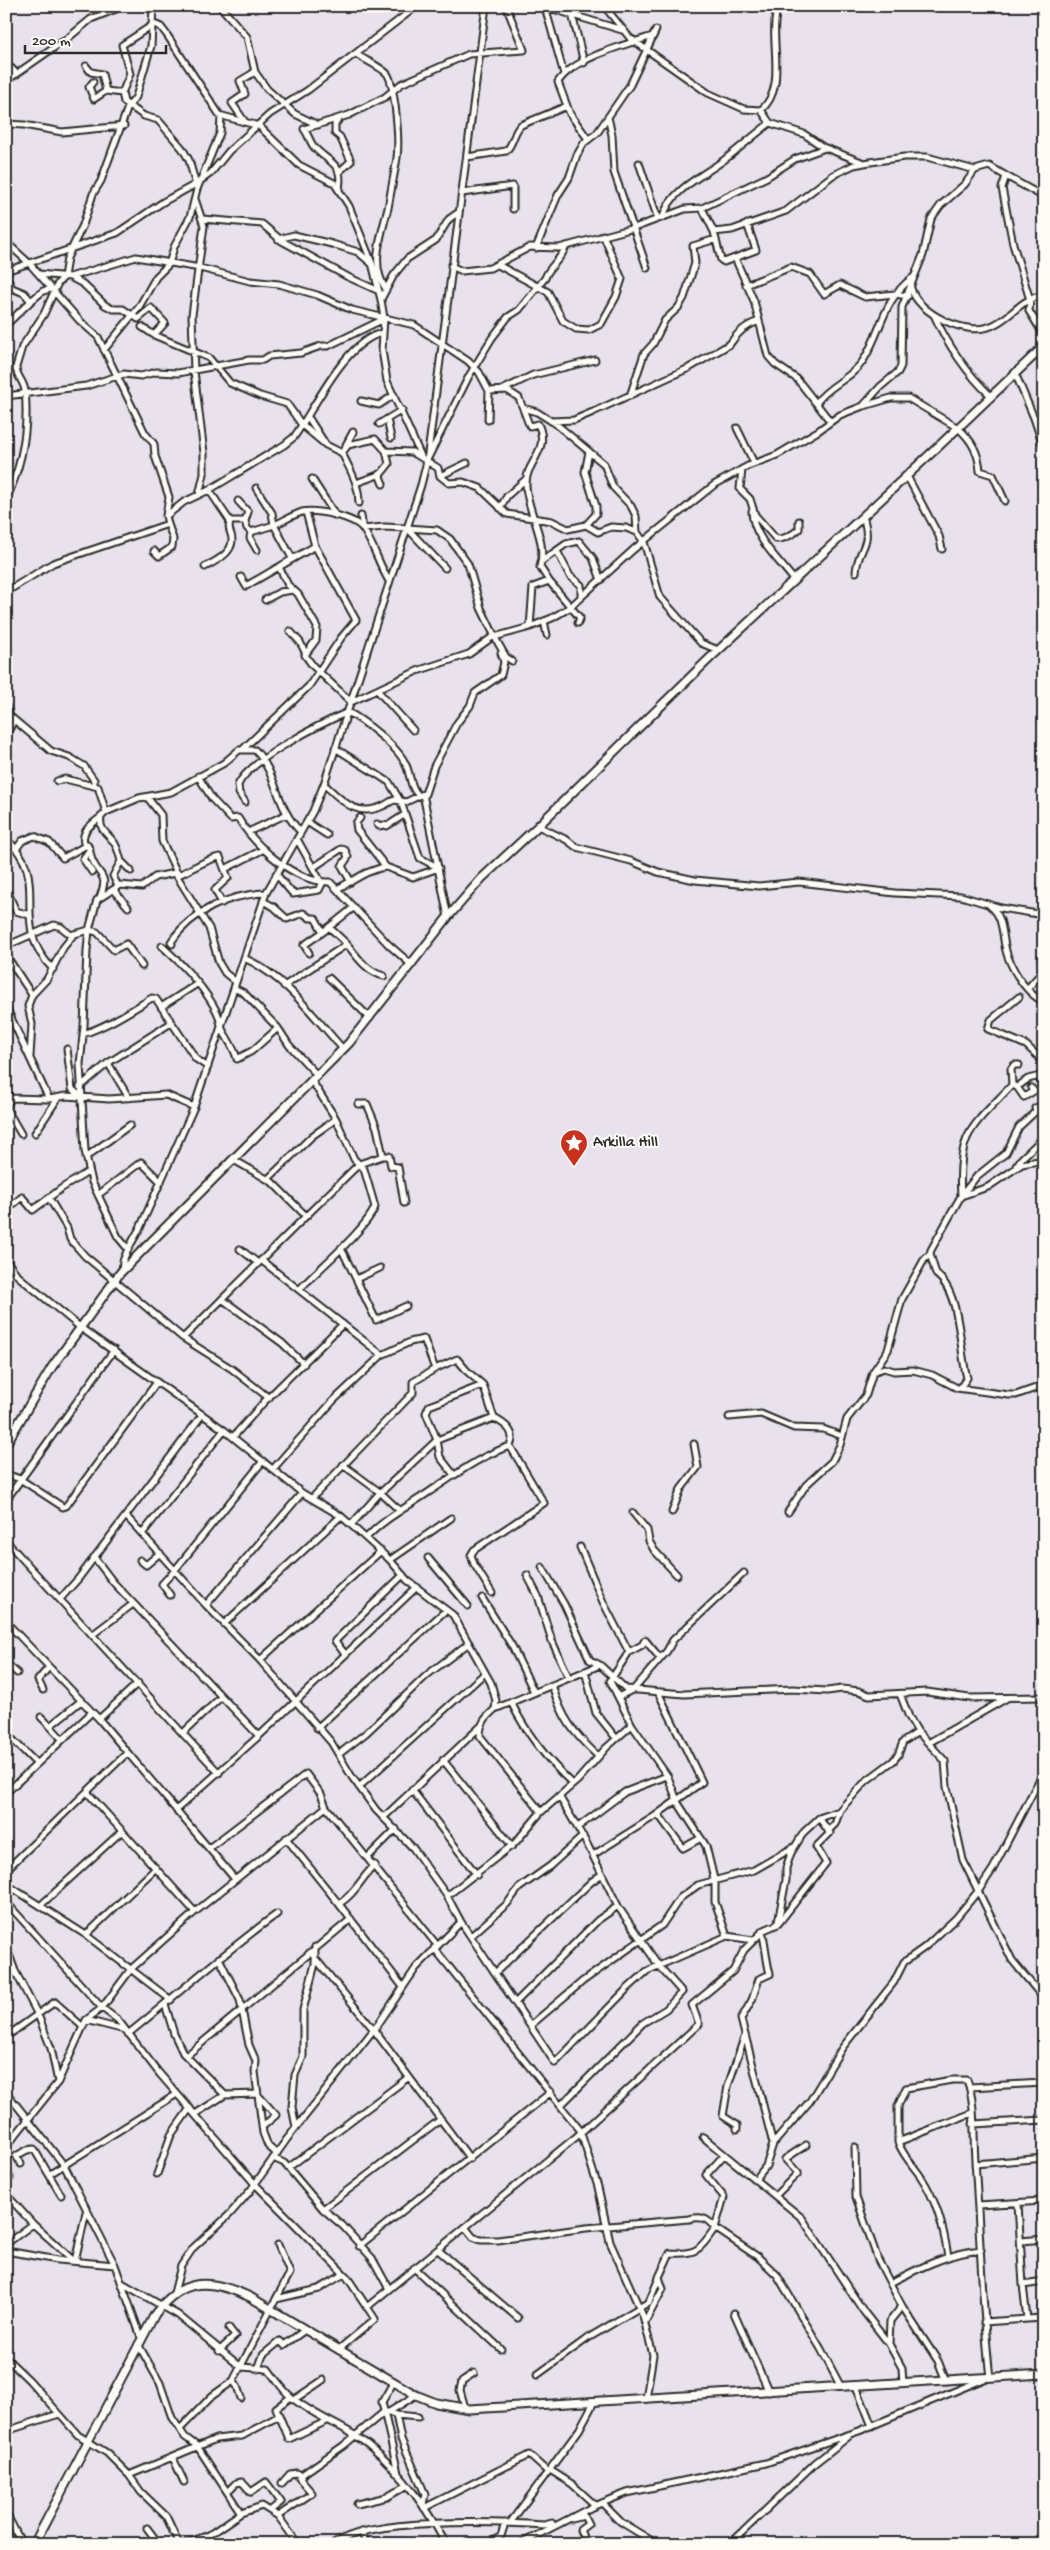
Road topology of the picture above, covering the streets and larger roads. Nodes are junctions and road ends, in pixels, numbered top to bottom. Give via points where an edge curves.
1 (119, 6) edge
2 (152, 6) edge
3 (220, 6) edge
4 (417, 6) edge
5 (486, 6) edge
6 (506, 6) edge
7 (604, 6) edge
8 (778, 6) edge
9 (544, 7) edge
10 (572, 14) junction
11 (154, 24) junction
12 (622, 30) junction
13 (656, 30) dead end
14 (654, 36) junction
15 (636, 41) junction
16 (648, 49) junction
17 (480, 53) junction
18 (356, 54) junction
19 (6, 63) edge
20 (584, 63) junction
21 (86, 66) dead end
22 (255, 72) junction
23 (17, 74) junction
24 (564, 74) junction
25 (6, 81) edge
26 (93, 82) dead end
27 (393, 90) junction
28 (106, 92) junction
29 (122, 93) junction
30 (284, 106) junction
31 (567, 106) junction
32 (128, 107) junction
33 (761, 110) junction
34 (219, 115) junction
35 (608, 117) junction
36 (340, 118) junction
37 (245, 122) junction
38 (770, 123) junction
39 (6, 124) edge
40 (318, 125) junction
41 (124, 126) junction
42 (259, 126) junction
43 (588, 139) junction
44 (825, 148) junction
45 (467, 157) junction
46 (639, 163) dead end
47 (864, 163) junction
48 (975, 170) junction
49 (339, 172) junction
50 (1006, 176) junction
51 (202, 179) junction
52 (197, 186) junction
53 (339, 189) junction
54 (462, 192) junction
55 (1044, 197) edge
56 (195, 199) junction
57 (702, 208) junction
58 (513, 209) dead end
59 (459, 212) junction
60 (661, 218) junction
61 (202, 219) junction
62 (746, 224) junction
63 (634, 228) junction
64 (714, 232) junction
65 (603, 235) junction
66 (278, 239) junction
67 (716, 239) junction
68 (6, 242) edge
69 (566, 246) junction
70 (73, 248) junction
71 (536, 248) junction
72 (735, 258) junction
73 (28, 262) junction
74 (372, 263) junction
75 (169, 264) junction
76 (498, 265) junction
77 (451, 266) junction
78 (200, 268) junction
79 (647, 268) dead end
80 (7, 274) edge
81 (39, 274) junction
82 (64, 277) junction
83 (70, 277) junction
84 (913, 278) junction
85 (746, 284) junction
86 (538, 286) junction
87 (910, 288) junction
88 (386, 289) junction
89 (53, 290) junction
90 (379, 291) junction
91 (895, 294) junction
92 (1044, 295) edge
93 (908, 296) junction
94 (381, 299) junction
95 (1030, 299) junction
96 (31, 301) junction
97 (934, 314) junction
98 (132, 316) junction
99 (384, 318) junction
100 (759, 321) junction
101 (6, 326) edge
102 (142, 328) dead end
103 (382, 333) junction
104 (1044, 335) edge
105 (154, 336) junction
106 (442, 343) junction
107 (1044, 346) edge
108 (104, 350) junction
109 (193, 352) junction
110 (595, 360) dead end
111 (216, 366) junction
112 (474, 369) junction
113 (194, 370) junction
114 (1015, 373) junction
115 (117, 376) junction
116 (502, 390) junction
117 (489, 391) junction
118 (25, 394) junction
119 (394, 395) junction
120 (6, 396) edge
121 (630, 396) junction
122 (991, 396) junction
123 (361, 401) dead end
124 (817, 402) junction
125 (863, 406) junction
126 (523, 408) junction
127 (402, 410) junction
128 (308, 417) junction
129 (1034, 418) junction
130 (1044, 418) edge
131 (387, 419) junction
132 (488, 420) dead end
133 (551, 421) junction
134 (830, 422) junction
135 (379, 424) dead end
136 (302, 426) junction
137 (737, 428) dead end
138 (958, 428) junction
139 (353, 432) dead end
140 (391, 438) dead end
141 (326, 445) junction
142 (1044, 448) edge
143 (343, 450) junction
144 (386, 451) junction
145 (589, 452) junction
146 (424, 459) junction
147 (468, 463) dead end
148 (754, 463) junction
149 (742, 469) junction
150 (378, 474) junction
151 (440, 476) junction
152 (907, 476) junction
153 (312, 479) dead end
154 (526, 479) junction
155 (356, 483) junction
156 (383, 484) dead end
157 (256, 488) dead end
158 (209, 490) junction
159 (199, 495) junction
160 (6, 500) edge
161 (238, 501) dead end
162 (1005, 501) dead end
163 (359, 503) dead end
164 (500, 508) junction
165 (752, 508) junction
166 (306, 512) junction
167 (166, 516) junction
168 (336, 516) junction
169 (361, 516) dead end
170 (863, 516) junction
171 (533, 518) junction
172 (230, 521) junction
173 (245, 521) junction
174 (799, 521) dead end
175 (168, 524) junction
176 (586, 524) junction
177 (274, 525) junction
178 (407, 528) junction
179 (363, 529) junction
180 (250, 532) junction
181 (637, 532) junction
182 (644, 542) junction
183 (315, 546) junction
184 (942, 549) dead end
185 (257, 550) dead end
186 (558, 551) junction
187 (154, 552) dead end
188 (292, 558) junction
189 (542, 561) junction
190 (205, 567) dead end
191 (279, 567) junction
192 (445, 568) dead end
193 (856, 572) dead end
194 (241, 577) dead end
195 (549, 580) junction
196 (602, 580) junction
197 (794, 580) junction
198 (389, 581) junction
199 (293, 590) junction
200 (6, 592) edge
201 (581, 598) junction
202 (265, 600) dead end
203 (570, 607) junction
204 (544, 621) junction
205 (578, 623) dead end
206 (530, 627) junction
207 (290, 632) dead end
208 (547, 635) dead end
209 (495, 636) junction
210 (718, 650) junction
211 (305, 652) junction
212 (512, 661) dead end
213 (319, 671) junction
214 (377, 690) junction
215 (351, 702) junction
216 (6, 705) edge
217 (348, 712) junction
218 (10, 716) edge
219 (6, 730) edge
220 (413, 730) dead end
221 (335, 748) junction
222 (242, 749) junction
223 (263, 760) junction
224 (198, 776) junction
225 (57, 781) dead end
226 (94, 784) junction
227 (324, 784) junction
228 (418, 795) junction
229 (424, 796) junction
230 (147, 797) junction
231 (245, 802) dead end
232 (401, 802) junction
233 (106, 812) junction
234 (287, 814) junction
235 (404, 815) junction
236 (101, 816) junction
237 (360, 818) dead end
238 (307, 822) junction
239 (376, 824) dead end
240 (538, 826) junction
241 (248, 832) junction
242 (301, 832) junction
243 (327, 835) dead end
244 (6, 839) edge
245 (298, 839) junction
246 (88, 847) junction
247 (17, 848) junction
248 (264, 849) junction
249 (121, 861) junction
250 (282, 864) junction
251 (314, 867) junction
252 (386, 867) junction
253 (439, 868) junction
254 (225, 869) junction
255 (131, 871) dead end
256 (92, 872) dead end
257 (276, 874) junction
258 (178, 875) junction
259 (322, 882) junction
260 (351, 882) junction
261 (6, 888) edge
262 (116, 888) junction
263 (337, 889) junction
264 (266, 893) junction
265 (100, 898) junction
266 (263, 901) junction
267 (222, 903) junction
268 (985, 903) junction
269 (128, 907) dead end
270 (353, 908) junction
271 (200, 913) junction
272 (29, 915) junction
273 (1044, 915) edge
274 (448, 917) junction
275 (329, 928) junction
276 (89, 930) junction
277 (323, 932) junction
278 (31, 934) junction
279 (74, 934) junction
280 (172, 944) dead end
281 (347, 944) junction
282 (6, 946) edge
283 (162, 946) dead end
284 (309, 954) dead end
285 (6, 955) edge
286 (244, 958) junction
287 (412, 965) junction
288 (142, 966) dead end
289 (53, 969) junction
290 (1044, 970) edge
291 (384, 976) dead end
292 (329, 978) dead end
293 (236, 982) junction
294 (197, 984) junction
295 (284, 986) junction
296 (234, 988) junction
297 (1028, 988) junction
298 (32, 995) junction
299 (1019, 997) dead end
300 (1044, 1002) edge
301 (6, 1007) edge
302 (161, 1007) junction
303 (370, 1018) junction
304 (171, 1023) junction
305 (221, 1027) junction
306 (278, 1028) junction
307 (83, 1034) junction
308 (1044, 1040) edge
309 (67, 1049) dead end
310 (343, 1049) junction
311 (30, 1056) junction
312 (1042, 1060) edge
313 (108, 1063) junction
314 (1019, 1065) dead end
315 (208, 1067) junction
316 (1042, 1076) edge
317 (315, 1078) junction
318 (1014, 1086) junction
319 (80, 1087) junction
320 (1031, 1088) dead end
321 (1044, 1089) edge
322 (6, 1093) edge
323 (58, 1097) junction
324 (80, 1097) junction
325 (11, 1098) junction
326 (129, 1098) junction
327 (49, 1099) junction
328 (358, 1104) dead end
329 (1044, 1104) edge
330 (194, 1106) junction
331 (336, 1119) junction
332 (130, 1125) dead end
333 (35, 1132) dead end
334 (21, 1134) dead end
335 (1044, 1137) edge
336 (383, 1156) junction
337 (86, 1157) junction
338 (234, 1160) junction
339 (1044, 1160) edge
340 (359, 1164) junction
341 (1016, 1167) junction
342 (88, 1172) junction
343 (268, 1179) junction
344 (161, 1182) junction
345 (98, 1194) junction
346 (961, 1196) junction
347 (50, 1198) junction
348 (404, 1203) dead end
349 (6, 1210) edge
350 (306, 1216) junction
351 (341, 1248) junction
352 (128, 1249) junction
353 (240, 1249) dead end
354 (930, 1254) junction
355 (6, 1260) edge
356 (259, 1262) junction
357 (380, 1268) dead end
358 (122, 1271) junction
359 (356, 1279) junction
360 (115, 1281) junction
361 (298, 1290) junction
362 (222, 1299) junction
363 (406, 1306) dead end
364 (344, 1324) junction
365 (81, 1328) junction
366 (183, 1338) junction
367 (114, 1350) junction
368 (382, 1355) junction
369 (304, 1364) junction
370 (435, 1369) junction
371 (873, 1372) junction
372 (157, 1382) junction
373 (483, 1385) junction
374 (1044, 1385) edge
375 (960, 1388) junction
376 (269, 1398) junction
377 (202, 1415) junction
378 (729, 1417) dead end
379 (494, 1418) junction
380 (224, 1430) junction
381 (842, 1436) junction
382 (233, 1438) junction
383 (437, 1440) junction
384 (6, 1444) edge
385 (694, 1444) dead end
386 (510, 1446) junction
387 (263, 1461) junction
388 (344, 1465) junction
389 (273, 1469) junction
390 (6, 1474) edge
391 (454, 1475) junction
392 (20, 1479) junction
393 (380, 1492) junction
394 (302, 1493) junction
395 (312, 1498) junction
396 (6, 1500) edge
397 (400, 1511) junction
398 (672, 1512) dead end
399 (788, 1512) dead end
400 (632, 1513) dead end
401 (126, 1516) junction
402 (341, 1516) junction
403 (451, 1518) dead end
404 (351, 1525) junction
405 (142, 1534) junction
406 (366, 1538) junction
407 (6, 1541) edge
408 (580, 1547) dead end
409 (381, 1551) junction
410 (160, 1553) junction
411 (94, 1557) junction
412 (428, 1558) dead end
413 (140, 1560) dead end
414 (390, 1560) junction
415 (542, 1567) dead end
416 (175, 1570) junction
417 (744, 1574) dead end
418 (403, 1575) junction
419 (527, 1575) dead end
420 (677, 1575) dead end
421 (417, 1587) junction
422 (492, 1593) dead end
423 (170, 1595) dead end
424 (61, 1598) junction
425 (482, 1598) dead end
426 (133, 1604) junction
427 (206, 1605) junction
428 (468, 1606) dead end
429 (446, 1610) junction
430 (6, 1622) edge
431 (224, 1624) junction
432 (92, 1634) junction
433 (469, 1644) junction
434 (629, 1652) junction
435 (344, 1654) junction
436 (660, 1658) junction
437 (260, 1660) junction
438 (6, 1663) edge
439 (600, 1665) junction
440 (48, 1667) junction
441 (585, 1671) junction
442 (17, 1673) dead end
443 (485, 1673) junction
444 (613, 1677) junction
445 (570, 1678) junction
446 (138, 1683) junction
447 (552, 1685) junction
448 (634, 1689) junction
449 (43, 1690) dead end
450 (534, 1692) junction
451 (658, 1692) junction
452 (900, 1694) junction
453 (222, 1697) junction
454 (618, 1697) junction
455 (1010, 1697) junction
456 (1044, 1697) edge
457 (81, 1701) junction
458 (294, 1701) junction
459 (511, 1702) junction
460 (495, 1709) junction
461 (91, 1713) junction
462 (40, 1716) dead end
463 (99, 1719) junction
464 (632, 1725) junction
465 (50, 1726) junction
466 (480, 1727) junction
467 (317, 1728) junction
468 (918, 1732) junction
469 (6, 1733) edge
470 (183, 1733) junction
471 (259, 1736) junction
472 (616, 1738) junction
473 (62, 1739) junction
474 (930, 1742) junction
475 (128, 1753) junction
476 (339, 1754) junction
477 (598, 1756) junction
478 (443, 1760) junction
479 (36, 1763) junction
480 (1044, 1771) edge
481 (219, 1772) junction
482 (667, 1776) junction
483 (573, 1784) junction
484 (359, 1787) junction
485 (412, 1790) junction
486 (87, 1792) junction
487 (6, 1793) edge
488 (560, 1796) junction
489 (677, 1801) junction
490 (326, 1807) junction
491 (840, 1809) junction
492 (177, 1810) junction
493 (541, 1812) junction
494 (658, 1814) junction
495 (383, 1818) junction
496 (819, 1818) junction
497 (578, 1827) junction
498 (396, 1829) junction
499 (122, 1831) junction
500 (828, 1831) junction
501 (583, 1836) junction
502 (286, 1838) junction
503 (701, 1838) junction
504 (512, 1846) junction
505 (794, 1847) junction
506 (209, 1848) junction
507 (593, 1855) junction
508 (368, 1857) junction
509 (375, 1865) junction
510 (156, 1868) junction
511 (6, 1870) edge
512 (602, 1874) junction
513 (477, 1875) junction
514 (234, 1878) junction
515 (714, 1880) junction
516 (6, 1884) edge
517 (979, 1890) junction
518 (447, 1896) junction
519 (6, 1902) edge
520 (339, 1904) junction
521 (41, 1905) junction
522 (618, 1906) junction
523 (195, 1912) junction
524 (277, 1914) dead end
525 (351, 1919) junction
526 (461, 1922) junction
527 (778, 1924) junction
528 (762, 1932) junction
529 (86, 1935) junction
530 (471, 1936) junction
531 (727, 1936) junction
532 (641, 1940) junction
533 (752, 1940) junction
534 (6, 1946) edge
535 (436, 1946) junction
536 (315, 1948) junction
537 (310, 1952) junction
538 (219, 1958) junction
539 (315, 1958) junction
540 (659, 1966) junction
541 (132, 1969) junction
542 (495, 1973) junction
543 (403, 1987) junction
544 (1044, 1999) edge
545 (171, 2000) junction
546 (516, 2002) junction
547 (166, 2004) junction
548 (102, 2008) junction
549 (242, 2009) junction
550 (38, 2014) junction
551 (86, 2020) junction
552 (531, 2025) junction
553 (84, 2027) junction
554 (6, 2029) edge
555 (374, 2030) junction
556 (127, 2032) junction
557 (744, 2038) junction
558 (186, 2056) junction
559 (409, 2077) junction
560 (58, 2082) junction
561 (1044, 2083) edge
562 (970, 2087) junction
563 (6, 2092) edge
564 (551, 2092) junction
565 (177, 2094) junction
566 (258, 2094) junction
567 (224, 2096) junction
568 (561, 2106) junction
569 (190, 2108) junction
570 (972, 2113) junction
571 (195, 2114) junction
572 (441, 2119) junction
573 (1044, 2120) edge
574 (28, 2121) junction
575 (973, 2124) junction
576 (262, 2127) junction
577 (296, 2127) junction
578 (737, 2129) dead end
579 (580, 2130) junction
580 (703, 2137) dead end
581 (898, 2142) junction
582 (774, 2144) junction
583 (806, 2145) dead end
584 (6, 2147) edge
585 (855, 2148) dead end
586 (724, 2154) junction
587 (275, 2156) junction
588 (1044, 2158) edge
589 (470, 2159) junction
590 (21, 2164) dead end
591 (64, 2164) junction
592 (975, 2164) junction
593 (6, 2167) edge
594 (288, 2168) junction
595 (50, 2174) junction
596 (157, 2174) dead end
597 (756, 2179) junction
598 (6, 2182) edge
599 (255, 2184) junction
600 (6, 2194) edge
601 (62, 2195) dead end
602 (776, 2195) junction
603 (1044, 2201) edge
604 (1018, 2204) junction
605 (978, 2205) junction
606 (323, 2209) junction
607 (86, 2212) junction
608 (33, 2224) junction
609 (466, 2227) junction
610 (607, 2227) junction
611 (715, 2228) junction
612 (1044, 2239) edge
613 (1020, 2241) junction
614 (6, 2244) edge
615 (278, 2245) dead end
616 (359, 2246) junction
617 (438, 2250) junction
618 (981, 2250) junction
619 (6, 2251) edge
620 (948, 2257) junction
621 (75, 2261) junction
622 (115, 2265) junction
623 (414, 2268) junction
624 (344, 2274) junction
625 (659, 2277) junction
626 (1044, 2282) edge
627 (122, 2283) junction
628 (890, 2283) junction
629 (1023, 2285) junction
630 (389, 2289) junction
631 (174, 2292) junction
632 (276, 2299) junction
633 (162, 2304) junction
634 (902, 2306) junction
635 (367, 2307) junction
636 (639, 2308) junction
637 (270, 2309) junction
638 (734, 2313) dead end
639 (518, 2318) dead end
640 (1044, 2318) edge
641 (1027, 2319) junction
642 (645, 2322) junction
643 (984, 2322) junction
644 (229, 2328) dead end
645 (305, 2330) junction
646 (142, 2337) junction
647 (138, 2344) junction
648 (889, 2344) junction
649 (501, 2349) dead end
650 (338, 2350) junction
651 (219, 2351) junction
652 (6, 2358) edge
653 (241, 2367) junction
654 (258, 2369) junction
655 (474, 2373) dead end
656 (1044, 2374) edge
657 (537, 2375) dead end
658 (988, 2378) junction
659 (323, 2380) dead end
660 (232, 2381) junction
661 (946, 2381) junction
662 (393, 2383) junction
663 (903, 2383) junction
664 (856, 2386) junction
665 (841, 2387) junction
666 (768, 2392) junction
667 (416, 2395) junction
668 (241, 2398) dead end
669 (293, 2398) junction
670 (646, 2399) junction
671 (594, 2402) junction
672 (465, 2408) junction
673 (386, 2412) junction
674 (59, 2414) junction
675 (396, 2415) junction
676 (279, 2416) junction
677 (418, 2417) dead end
678 (327, 2421) junction
679 (872, 2426) junction
680 (180, 2429) junction
681 (6, 2431) edge
682 (859, 2431) junction
683 (356, 2436) junction
684 (87, 2441) junction
685 (197, 2446) junction
686 (172, 2458) junction
687 (549, 2471) junction
688 (398, 2474) junction
689 (129, 2475) junction
690 (302, 2476) junction
691 (184, 2482) dead end
692 (282, 2483) dead end
693 (406, 2486) junction
694 (228, 2490) junction
695 (602, 2503) junction
696 (357, 2504) dead end
697 (595, 2506) junction
698 (423, 2507) junction
699 (271, 2510) junction
700 (6, 2513) edge
701 (241, 2513) junction
702 (278, 2516) junction
703 (563, 2520) junction
704 (508, 2523) junction
705 (434, 2525) junction
706 (147, 2528) dead end
707 (361, 2532) junction
708 (445, 2541) edge
709 (22, 2544) edge
710 (34, 2544) edge
711 (159, 2544) edge
712 (179, 2544) edge
713 (184, 2544) edge
714 (298, 2544) edge
715 (334, 2544) edge
716 (367, 2544) edge
717 (438, 2544) edge
718 (489, 2544) edge
719 (520, 2544) edge
720 (586, 2544) edge
721 (657, 2544) edge
722 (730, 2544) edge

1 - 23 street via 91,19
2 - 11 street
3 - 22 street via 246,38
4 - 18 street
5 - 17 street
6 - 17 street via 524,50
7 - 12 street
8 - 33 street via 774,24 776,88 769,103
9 - 10 street
9 - 24 street
10 - 12 street
10 - 20 street
11 - 29 street via 122,44 130,74
11 - 32 street via 136,97
11 - 34 street via 167,35
12 - 15 street
13 - 14 street
14 - 15 street
14 - 16 street
15 - 16 street
15 - 20 street via 603,51
16 - 33 street via 714,96 744,109
16 - 35 street via 630,85
17 - 27 street via 445,63
17 - 45 street
18 - 27 street via 383,70
18 - 30 street
19 - 23 street
20 - 24 street
21 - 28 street via 91,72 102,74
22 - 30 street
22 - 37 street via 240,81 246,94 232,103
23 - 25 street
24 - 31 street via 558,82
26 - 28 street via 88,88 94,99
27 - 36 street via 386,97
27 - 88 street via 397,156 378,263 381,282
28 - 29 street
29 - 32 street
30 - 40 street
30 - 42 street
31 - 43 street
31 - 45 street via 521,125 506,151
32 - 41 street
32 - 52 street via 158,120 182,148
33 - 38 street
34 - 37 street
34 - 51 street via 222,120 220,133
35 - 43 street via 597,133
35 - 63 street via 614,172
36 - 40 street
36 - 49 street via 335,124 335,132 351,161
37 - 42 street
38 - 44 street via 804,134
38 - 60 street via 693,180 666,208
39 - 41 street via 62,132
40 - 49 street via 304,129 315,148 335,163
41 - 70 street
42 - 51 street
42 - 53 street via 299,165
43 - 71 street via 577,155
44 - 47 street
44 - 57 street via 795,159 767,178
45 - 54 street
46 - 60 street
47 - 48 street via 904,156 927,157
47 - 62 street via 833,175 786,210
48 - 50 street via 989,166
48 - 84 street via 931,219 923,255
49 - 53 street
50 - 55 street
50 - 95 street via 1002,184 1004,202 1015,255
51 - 52 street
52 - 56 street
52 - 70 street via 163,202 126,228
53 - 74 street
54 - 58 street via 513,186
54 - 59 street
56 - 61 street
56 - 75 street
57 - 60 street via 685,209
57 - 64 street
59 - 77 street
59 - 88 street via 449,220 436,240 407,259
60 - 63 street
61 - 66 street via 262,224
61 - 78 street
62 - 64 street
62 - 72 street via 756,250
63 - 65 street
63 - 79 street
64 - 67 street
65 - 69 street
65 - 86 street via 622,279 601,324 589,330 576,329 563,321 548,292
66 - 74 street via 294,235 332,244 358,252
66 - 90 street
67 - 72 street via 721,260
67 - 121 street via 692,246 695,263 684,298 665,320 644,354
68 - 73 street
69 - 71 street
69 - 86 street via 563,255
70 - 73 street
70 - 82 street via 66,261
71 - 76 street via 521,250
72 - 85 street
73 - 80 street
73 - 81 street
74 - 90 street
75 - 78 street
75 - 83 street via 136,257
75 - 98 street via 156,277
76 - 77 street via 462,271
76 - 86 street
77 - 106 street
78 - 99 street via 250,281 279,284
78 - 109 street via 192,315
80 - 96 street via 12,288
81 - 82 street
81 - 89 street
82 - 83 street
82 - 89 street
83 - 98 street via 83,284 105,305 124,309
84 - 87 street
84 - 91 street
85 - 91 street via 791,267 810,274 824,294 840,285 865,297
85 - 100 street
86 - 112 street via 519,310 508,317
87 - 93 street
87 - 97 street via 918,304
88 - 94 street
89 - 96 street via 43,291
89 - 108 street via 98,338
89 - 118 street via 44,314 22,347 16,366
90 - 94 street
91 - 93 street
91 - 124 street via 862,362
92 - 95 street
93 - 125 street via 902,306 901,366
94 - 99 street
95 - 97 street via 990,327 958,326
95 - 104 street via 1029,311
96 - 101 street
97 - 122 street via 976,382
98 - 105 street via 138,319 151,308 165,324
98 - 108 street
99 - 103 street
99 - 106 street via 414,325
99 - 111 street via 328,346
100 - 121 street via 749,324 730,344 689,368
100 - 124 street via 768,356 797,378
102 - 105 street
103 - 119 street via 387,381
103 - 128 street via 373,335 342,362
105 - 109 street
106 - 112 street
106 - 146 street
107 - 114 street
108 - 115 street
109 - 111 street via 202,353
109 - 113 street
110 - 116 street via 533,375
111 - 113 street
111 - 136 street via 230,383 287,404
112 - 117 street
112 - 146 street
113 - 115 street
113 - 159 street via 204,453
114 - 122 street
114 - 129 street
115 - 118 street via 86,386
115 - 167 street via 145,433 154,444 169,497
116 - 117 street
116 - 126 street via 519,398
117 - 132 street
118 - 120 street
118 - 160 street via 24,450
119 - 123 street via 379,405
119 - 127 street
121 - 133 street via 574,420
122 - 138 street
124 - 134 street
125 - 134 street
125 - 138 street via 890,398 908,398
126 - 133 street
126 - 154 street via 530,426 538,424 542,433 541,446
127 - 131 street
127 - 146 street
128 - 136 street
128 - 141 street
129 - 130 street
129 - 142 street
131 - 135 street
131 - 140 street
133 - 145 street
134 - 148 street via 777,455
136 - 141 street
136 - 158 street via 284,445
137 - 148 street
138 - 152 street
138 - 162 street via 966,434 979,458 980,471 993,476
139 - 143 street
141 - 143 street
143 - 144 street via 348,445 375,439
143 - 155 street
144 - 146 street via 412,452
144 - 150 street via 389,464
145 - 176 street via 585,472 596,514
145 - 181 street via 604,464 614,487 631,506 636,516
146 - 151 street via 438,468
146 - 178 street
147 - 151 street
148 - 149 street
149 - 165 street via 740,489 750,499
149 - 182 street via 714,484
150 - 155 street
150 - 156 street
151 - 164 street via 449,483 463,482 480,488
152 - 170 street
152 - 184 street
153 - 168 street
154 - 164 street via 507,496
154 - 171 street
155 - 163 street
157 - 177 street via 272,513
158 - 159 street
158 - 172 street
159 - 167 street
161 - 173 street via 248,512
164 - 171 street via 507,514
165 - 174 street via 779,540 799,529
165 - 197 street via 753,522 764,544
166 - 168 street
166 - 177 street
166 - 183 street
167 - 175 street
168 - 179 street via 356,522
169 - 179 street
170 - 193 street via 867,540
170 - 197 street
171 - 176 street via 552,521 568,529
171 - 189 street via 538,528
172 - 173 street
172 - 190 street via 228,528 232,539 229,551
173 - 180 street
175 - 187 street via 172,547 159,556
175 - 200 street via 53,563
176 - 181 street via 598,532 611,527
177 - 180 street
177 - 188 street
178 - 179 street
178 - 192 street
178 - 198 street
178 - 209 street via 437,530 450,539 468,564
179 - 198 street
180 - 185 street
181 - 182 street
182 - 196 street
182 - 210 street via 660,598 701,643
183 - 188 street
183 - 213 street via 340,595 356,617
186 - 189 street
186 - 196 street via 570,542 579,541 593,558
186 - 201 street via 570,576 581,585
188 - 191 street
189 - 195 street via 540,567
191 - 194 street via 246,586
191 - 199 street
195 - 203 street
195 - 206 street via 532,588
196 - 201 street
197 - 210 street
198 - 215 street
199 - 202 street
199 - 211 street via 316,627 316,640
201 - 203 street
203 - 204 street
203 - 205 street via 580,618
204 - 206 street
204 - 208 street
206 - 209 street
207 - 211 street
209 - 212 street via 503,653
209 - 214 street via 470,654 417,671
209 - 229 street via 504,662 501,675 475,693 434,766
210 - 240 street
211 - 213 street
213 - 215 street
213 - 222 street via 304,690
214 - 215 street
214 - 220 street
215 - 217 street
216 - 218 street
217 - 221 street
217 - 223 street
217 - 228 street via 403,759 411,785
218 - 219 street via 9,730
218 - 226 street via 51,751 84,766
221 - 227 street
221 - 232 street via 385,779
222 - 223 street via 255,750
222 - 224 street via 224,763
223 - 231 street via 240,780 238,789
223 - 234 street
224 - 230 street via 171,792
224 - 241 street via 212,799 231,819 238,818
225 - 226 street via 64,779 83,785
226 - 233 street via 102,794
227 - 232 street via 343,803 360,810 395,800
227 - 238 street
228 - 229 street via 422,793
228 - 232 street
229 - 253 street
230 - 233 street
230 - 258 street via 161,815 162,841
232 - 235 street
233 - 236 street
234 - 241 street
234 - 242 street
235 - 239 street via 387,826
235 - 253 street via 420,858
236 - 246 street via 84,832 83,840
236 - 249 street via 102,829 112,840
237 - 252 street via 356,822 357,830
238 - 242 street
238 - 243 street
240 - 268 street via 576,848 631,860 658,872 695,880 758,886 799,882 895,893 961,896
240 - 274 street via 482,878
241 - 248 street
242 - 245 street
244 - 247 street
245 - 250 street
245 - 251 street
246 - 247 street via 63,858 49,842 34,836 22,841
246 - 256 street via 83,859
246 - 265 street via 92,861 104,878
247 - 272 street via 29,874
248 - 250 street
248 - 254 street
249 - 255 street
249 - 262 street via 112,876
250 - 257 street
250 - 259 street via 306,878
251 - 259 street
251 - 260 street via 330,855 345,850 348,857 342,866
252 - 253 street via 413,877
252 - 260 street
253 - 274 street
254 - 258 street via 220,857 212,858
254 - 267 street via 228,878 215,890
257 - 259 street via 293,894 319,890
257 - 264 street
258 - 262 street via 155,877 142,887 122,885
258 - 271 street
259 - 263 street via 330,882
260 - 263 street
261 - 272 street via 16,911
262 - 265 street
262 - 269 street
263 - 270 street
264 - 266 street
264 - 267 street
265 - 276 street
266 - 277 street via 287,919 303,913 315,918
266 - 286 street
267 - 271 street
268 - 273 street
268 - 297 street via 995,910 1008,956
270 - 275 street
270 - 287 street
271 - 280 street via 180,928
271 - 293 street via 209,928 219,963
272 - 278 street
274 - 287 street
275 - 277 street
275 - 281 street
276 - 279 street
276 - 288 street via 97,932 114,950 126,944
276 - 307 street
277 - 284 street via 304,945
278 - 279 street via 54,926
278 - 282 street
278 - 289 street via 41,956
279 - 289 street
281 - 291 street via 362,963
281 - 295 street
283 - 294 street via 188,969
285 - 298 street
286 - 293 street
286 - 295 street
287 - 303 street
289 - 298 street
290 - 297 street
292 - 303 street
293 - 296 street
294 - 302 street
294 - 305 street via 218,1014
295 - 310 street
296 - 305 street
296 - 306 street via 244,993
297 - 300 street via 1036,999
298 - 311 street via 28,1006 32,1024
299 - 312 street via 991,1020 988,1029 1026,1044
301 - 311 street
302 - 304 street
302 - 307 street via 152,998 101,1028
303 - 310 street
304 - 313 street
304 - 315 street via 196,1059
305 - 306 street via 237,1059 252,1051
305 - 315 street
306 - 317 street
307 - 319 street
308 - 312 street
309 - 324 street via 72,1089
310 - 317 street
311 - 327 street
313 - 319 street
313 - 326 street
314 - 318 street via 1011,1069
315 - 330 street
316 - 318 street
316 - 321 street
317 - 331 street
317 - 338 street
318 - 320 street via 1024,1097 1034,1091
318 - 346 street via 968,1133 961,1159
319 - 324 street
322 - 325 street
323 - 324 street
323 - 327 street
323 - 333 street
324 - 326 street
324 - 337 street
325 - 327 street
325 - 334 street via 6,1108
326 - 330 street via 166,1095
328 - 336 street via 367,1104
329 - 346 street via 1035,1108 1036,1111 1019,1127 1006,1154 977,1176
330 - 344 street
331 - 340 street
331 - 343 street via 312,1136
332 - 337 street
335 - 341 street via 1020,1159
336 - 340 street
336 - 348 street via 389,1156 390,1166 398,1167
337 - 342 street
338 - 343 street
338 - 358 street
339 - 341 street
340 - 350 street
340 - 351 street via 364,1169 375,1207
341 - 346 street via 988,1187
342 - 345 street
342 - 347 street
343 - 350 street
344 - 345 street via 141,1162
344 - 352 street
345 - 352 street via 118,1237
346 - 354 street
347 - 349 street via 33,1210 22,1197
347 - 360 street via 70,1239
350 - 356 street
351 - 359 street
351 - 361 street
352 - 358 street
353 - 356 street
354 - 371 street via 902,1299 888,1350
354 - 375 street via 936,1274 943,1279 958,1312 956,1324 966,1378
355 - 365 street via 18,1276
356 - 361 street
356 - 362 street
357 - 359 street
358 - 360 street
359 - 363 street via 376,1320
360 - 365 street
360 - 366 street
361 - 364 street
362 - 366 street
362 - 369 street
364 - 368 street
364 - 369 street
365 - 367 street
365 - 384 street via 52,1367
366 - 376 street via 232,1369
367 - 372 street
367 - 392 street
368 - 370 street via 424,1339
368 - 389 street via 333,1401
369 - 376 street
370 - 373 street via 458,1359
370 - 388 street via 413,1382 413,1393
371 - 375 street via 884,1368 913,1370
371 - 381 street via 866,1395 847,1419
372 - 377 street
372 - 392 street via 66,1506
373 - 379 street
373 - 383 street via 429,1406 426,1412
374 - 375 street via 1016,1395
376 - 382 street
377 - 380 street
377 - 401 street
378 - 381 street via 761,1414 794,1428 823,1429
379 - 383 street
379 - 386 street via 511,1432 513,1441
380 - 382 street
380 - 405 street
381 - 399 street via 832,1461 806,1484
382 - 387 street
383 - 391 street via 440,1457
383 - 393 street
385 - 398 street via 698,1467 681,1490
386 - 391 street via 492,1452
386 - 422 street via 544,1503 470,1555
387 - 389 street
387 - 416 street
388 - 393 street
388 - 395 street
389 - 394 street
390 - 392 street
391 - 397 street
392 - 396 street
393 - 397 street
393 - 404 street
394 - 395 street
394 - 427 street
395 - 402 street
397 - 406 street
400 - 420 street via 647,1530 654,1550
401 - 405 street
401 - 411 street
402 - 404 street
402 - 431 street
403 - 414 street
404 - 406 street
405 - 410 street
406 - 409 street
407 - 424 street
408 - 434 street
409 - 414 street
409 - 437 street
410 - 413 street via 146,1565
410 - 416 street
411 - 424 street
411 - 426 street
412 - 428 street
414 - 418 street
415 - 439 street via 564,1604 590,1660
416 - 423 street via 162,1584
416 - 427 street
417 - 436 street via 673,1640
418 - 421 street
418 - 435 street via 335,1641
419 - 445 street
421 - 429 street
421 - 435 street
424 - 432 street
425 - 450 street via 512,1646
426 - 432 street
426 - 453 street
427 - 431 street
429 - 433 street via 453,1614
429 - 467 street
430 - 440 street
431 - 437 street
432 - 446 street
433 - 443 street
433 - 476 street via 426,1675 366,1733
434 - 436 street via 645,1640
434 - 444 street
435 - 458 street
436 - 448 street
437 - 458 street
438 - 442 street
439 - 441 street
439 - 444 street
440 - 449 street via 38,1680
440 - 457 street
441 - 445 street
441 - 472 street via 596,1713
443 - 460 street via 496,1701
443 - 484 street
444 - 448 street via 626,1689
444 - 454 street via 610,1680
445 - 447 street
446 - 463 street
446 - 470 street
447 - 450 street
447 - 477 street via 559,1709 569,1727
448 - 451 street
448 - 454 street
450 - 459 street
451 - 452 street via 713,1694 793,1689
451 - 489 street via 702,1782
452 - 455 street via 927,1692 969,1698
452 - 468 street
453 - 470 street
453 - 471 street
454 - 464 street
455 - 456 street
455 - 474 street
457 - 461 street
457 - 465 street
458 - 467 street
458 - 471 street
459 - 460 street
459 - 483 street via 519,1719 542,1750
460 - 466 street
461 - 463 street
461 - 473 street
462 - 465 street
463 - 475 street
464 - 472 street
464 - 482 street
465 - 473 street
466 - 478 street
466 - 493 street via 480,1736
467 - 476 street
468 - 474 street
468 - 491 street via 903,1742 893,1761 866,1781
469 - 479 street
470 - 481 street
471 - 481 street
472 - 477 street
473 - 479 street
474 - 517 street via 945,1761 956,1837 963,1860
475 - 486 street
475 - 492 street
476 - 484 street
477 - 483 street
478 - 485 street
478 - 504 street
479 - 487 street
480 - 517 street
481 - 492 street
482 - 489 street
482 - 497 street via 625,1792
483 - 488 street
484 - 495 street
485 - 495 street
485 - 513 street
486 - 499 street
486 - 511 street
488 - 493 street
488 - 497 street
489 - 494 street
489 - 503 street
490 - 502 street
490 - 506 street via 306,1774
490 - 508 street
491 - 496 street
491 - 500 street via 835,1824
492 - 506 street
493 - 504 street
494 - 503 street via 684,1848
494 - 507 street
495 - 498 street
496 - 500 street
496 - 505 street
497 - 501 street
498 - 508 street
498 - 518 street
499 - 510 street
499 - 521 street
500 - 527 street via 830,1833 816,1847 826,1863
501 - 507 street
501 - 530 street via 519,1888 507,1904
502 - 514 street
502 - 520 street
503 - 515 street
504 - 513 street
505 - 515 street via 754,1870
505 - 527 street via 786,1868
506 - 514 street
507 - 512 street
508 - 509 street
509 - 520 street via 352,1894
509 - 535 street
510 - 523 street
510 - 529 street
512 - 522 street
512 - 542 street
513 - 518 street
514 - 523 street
515 - 531 street via 715,1902
515 - 532 street via 698,1885 680,1898 662,1925
516 - 521 street
517 - 544 street via 1012,1960
517 - 582 street via 956,1918 904,1962 894,1982 842,2048 810,2101
518 - 526 street
519 - 548 street
520 - 525 street
521 - 529 street
522 - 532 street
522 - 546 street via 598,1920
523 - 541 street
524 - 538 street
525 - 536 street
525 - 543 street
526 - 530 street
526 - 535 street
527 - 528 street
528 - 533 street
528 - 557 street via 770,1974 759,1979 741,2019
529 - 541 street
530 - 542 street
531 - 533 street
531 - 540 street
532 - 540 street
532 - 552 street via 583,1981
533 - 579 street via 733,1971 692,2005 699,2024
534 - 550 street via 15,1971
535 - 543 street
535 - 564 street
536 - 537 street
536 - 539 street
537 - 539 street
537 - 549 street
538 - 545 street
538 - 549 street
539 - 555 street
539 - 577 street via 303,2010 303,2057 294,2075 292,2107
540 - 552 street via 626,1990 555,2063
540 - 568 street via 682,1992 666,2009 643,2023
541 - 545 street
541 - 548 street
542 - 546 street
543 - 555 street
545 - 547 street
546 - 552 street
547 - 556 street
547 - 558 street via 174,2034
548 - 551 street
548 - 556 street
549 - 558 street
549 - 566 street via 249,2045 256,2061
550 - 553 street via 55,2002
550 - 554 street via 10,2034
550 - 560 street via 51,2048
551 - 553 street
551 - 556 street
553 - 560 street
555 - 559 street
555 - 577 street
556 - 565 street
557 - 578 street via 728,2086 723,2116 737,2125
557 - 582 street
558 - 567 street
559 - 572 street
559 - 594 street
560 - 574 street
561 - 562 street
562 - 570 street
562 - 581 street via 967,2080 952,2080 906,2088 898,2106
563 - 574 street
564 - 568 street
564 - 589 street
565 - 569 street
565 - 591 street
566 - 567 street
566 - 576 street
566 - 576 street via 276,2116
567 - 571 street
568 - 579 street
569 - 571 street
569 - 596 street via 171,2135
570 - 575 street
570 - 581 street
571 - 599 street
572 - 589 street
572 - 606 street
573 - 575 street
574 - 584 street
574 - 591 street
575 - 592 street
576 - 587 street
577 - 587 street
579 - 609 street
579 - 610 street
580 - 586 street
581 - 620 street via 933,2197
582 - 597 street via 766,2166
583 - 602 street via 785,2159 798,2173
585 - 628 street via 856,2197 878,2260
586 - 597 street
586 - 611 street via 706,2175 724,2197
587 - 594 street
587 - 599 street
588 - 592 street
589 - 616 street
590 - 595 street via 16,2156 34,2149
591 - 595 street
591 - 607 street
592 - 605 street
593 - 598 street via 10,2178
594 - 606 street
595 - 601 street
597 - 602 street
599 - 624 street
599 - 631 street via 229,2215 193,2248 182,2266
600 - 608 street
602 - 648 street via 802,2218
603 - 604 street
604 - 605 street
604 - 613 street
605 - 618 street
606 - 616 street
607 - 621 street
607 - 622 street
608 - 614 street
608 - 621 street
609 - 610 street via 481,2240 498,2240
609 - 617 street
610 - 611 street via 689,2220 700,2216
610 - 636 street via 610,2242
611 - 625 street via 699,2250 687,2254 670,2253
611 - 665 street via 758,2257 777,2275
612 - 613 street
613 - 629 street
615 - 632 street via 290,2273
616 - 630 street via 372,2258
617 - 623 street
617 - 639 street
618 - 620 street
618 - 643 street
619 - 621 street
620 - 628 street via 921,2266
621 - 622 street
622 - 627 street
623 - 630 street
623 - 649 street
624 - 632 street via 319,2289
624 - 635 street
625 - 636 street via 649,2302
625 - 642 street via 663,2288
626 - 629 street
627 - 633 street
627 - 646 street
628 - 634 street
629 - 641 street
630 - 635 street
631 - 633 street
631 - 637 street via 193,2285 212,2284 229,2288
632 - 637 street
633 - 646 street
633 - 651 street
634 - 648 street via 890,2321
634 - 661 street via 938,2361
635 - 650 street via 375,2319
636 - 642 street
636 - 657 street via 588,2338
637 - 645 street
637 - 653 street
638 - 666 street
640 - 641 street
641 - 643 street
642 - 670 street via 652,2355
643 - 658 street
644 - 651 street via 235,2336
645 - 650 street
645 - 654 street via 263,2355
646 - 647 street
647 - 680 street via 154,2369 172,2418
647 - 684 street
648 - 663 street via 902,2368
650 - 662 street
651 - 653 street
652 - 674 street
653 - 654 street
653 - 660 street
654 - 669 street via 268,2370
655 - 672 street via 462,2381 460,2390
656 - 658 street
658 - 661 street
658 - 679 street
659 - 669 street
660 - 668 street
660 - 680 street via 212,2396
661 - 663 street
662 - 667 street
662 - 673 street via 382,2402
663 - 664 street
664 - 665 street
664 - 679 street
665 - 666 street
666 - 670 street
667 - 672 street via 436,2403
667 - 673 street
669 - 676 street via 276,2407
669 - 678 street
670 - 671 street
671 - 672 street
671 - 687 street via 579,2430
673 - 675 street
673 - 683 street
673 - 688 street
674 - 681 street
674 - 684 street
675 - 677 street
675 - 698 street via 401,2439 425,2494
676 - 678 street via 289,2439
676 - 685 street via 242,2436 216,2439
678 - 683 street
679 - 682 street
680 - 685 street
682 - 695 street via 766,2463 651,2487
682 - 722 street via 815,2463
683 - 688 street
683 - 690 street
684 - 689 street via 107,2453
684 - 710 street
685 - 686 street
685 - 694 street
686 - 689 street
686 - 691 street
687 - 697 street via 572,2484
687 - 698 street via 528,2455
687 - 704 street
688 - 693 street
689 - 712 street via 166,2516
690 - 692 street via 290,2474
690 - 702 street via 299,2478 312,2493
693 - 696 street via 387,2496
693 - 698 street
694 - 699 street via 242,2482 251,2492 266,2482 280,2502
694 - 701 street
695 - 697 street
695 - 721 street via 621,2522
697 - 703 street
698 - 705 street
699 - 701 street via 262,2506
699 - 702 street
700 - 709 street
701 - 713 street via 209,2534
702 - 714 street
703 - 704 street via 544,2525
703 - 719 street
703 - 720 street via 584,2516 588,2524 580,2530
704 - 705 street
704 - 718 street via 502,2536
705 - 707 street
705 - 708 street
706 - 711 street
707 - 715 street
707 - 716 street
708 - 717 street

